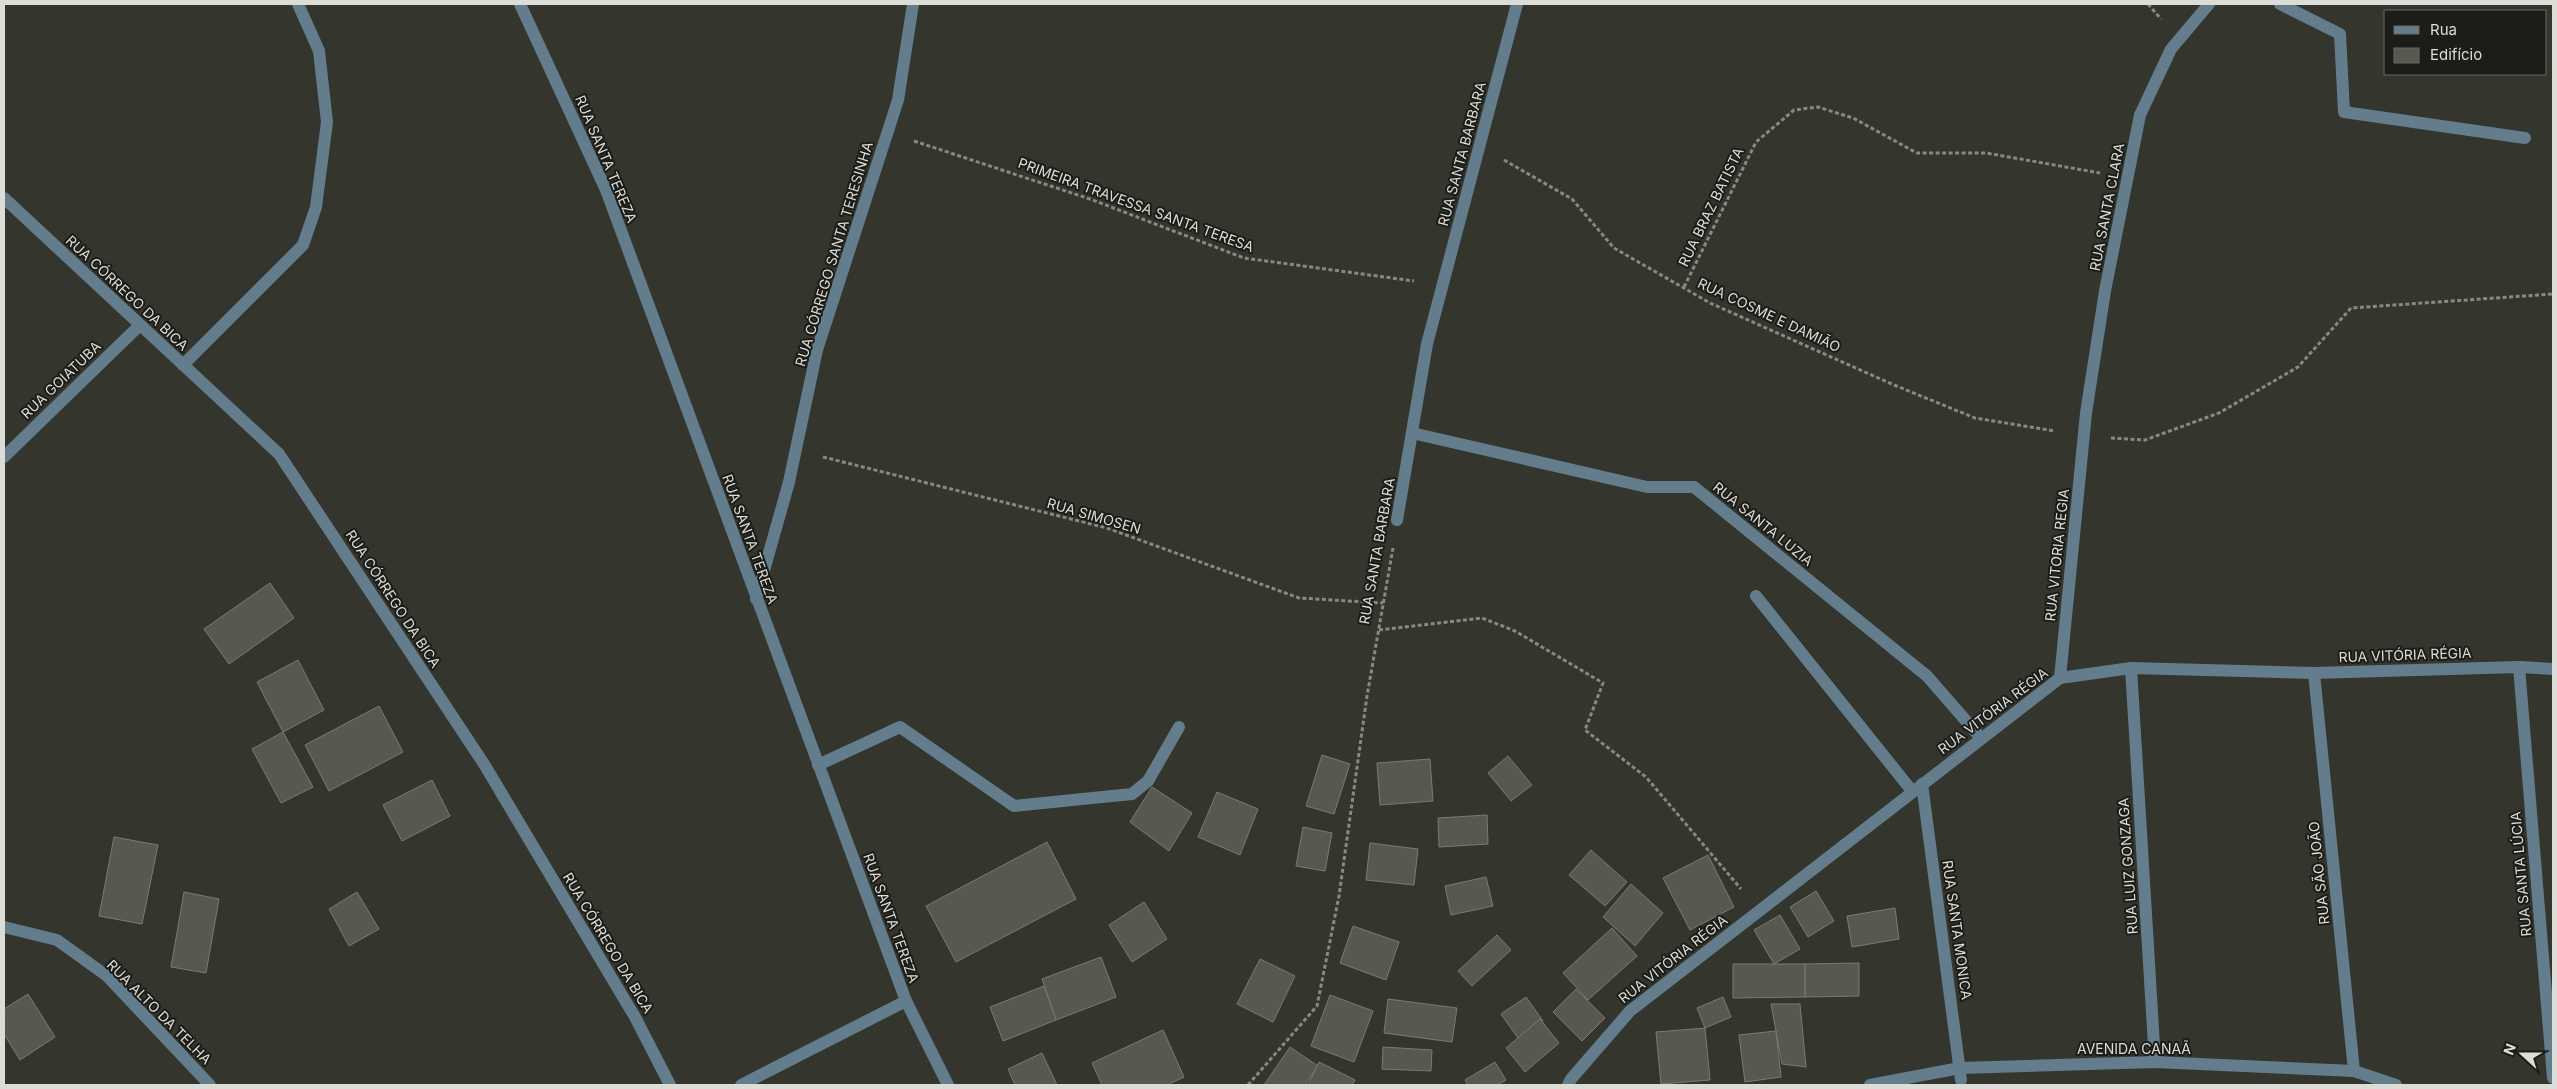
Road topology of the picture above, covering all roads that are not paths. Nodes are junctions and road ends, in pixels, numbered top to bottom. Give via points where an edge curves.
1 (298, 4) edge
2 (520, 4) edge
3 (913, 4) edge
4 (1517, 4) edge
5 (2209, 4) edge
6 (2280, 4) edge
7 (2525, 138) dead end
8 (4, 198) edge
9 (140, 325) junction
10 (183, 365) junction
11 (1412, 434) junction
12 (2084, 436) joint
13 (4, 458) edge
14 (1397, 520) road end
15 (1756, 596) dead end
16 (756, 599) junction
17 (2519, 667) junction
18 (2131, 668) junction
19 (2553, 669) edge
20 (2314, 673) junction
21 (2060, 678) junction
22 (1179, 727) dead end
23 (1981, 738) junction
24 (818, 764) junction
25 (1917, 788) junction
26 (4, 927) edge
27 (906, 1001) junction
28 (2155, 1062) junction
29 (2354, 1071) junction
30 (1960, 1074) junction
31 (2553, 1078) edge
32 (210, 1085) edge
33 (670, 1085) edge
34 (741, 1085) edge
35 (948, 1085) edge
36 (1568, 1085) edge
37 (1870, 1085) edge
38 (2396, 1085) edge

1 - 10 street via 319,52 327,122 316,207 303,246
2 - 16 street, RUA SANTA TEREZA via 606,190
3 - 16 street, RUA CÓRREGO SANTA TERESINHA via 898,100 817,350 789,482
4 - 11 street, RUA SANTA BARBARA via 1427,344
5 - 12 street, RUA SANTA CLARA via 2171,49 2140,115 2105,291
6 - 7 street via 2340,34 2344,112
8 - 9 street, RUA CÓRREGO DA BICA
9 - 10 street, RUA CÓRREGO DA BICA
9 - 13 street, RUA GOIATUBA
10 - 33 street, RUA CÓRREGO DA BICA via 279,454 484,764 635,1017
11 - 14 street, RUA SANTA BARBARA
11 - 23 street, RUA SANTA LUZIA via 1647,487 1694,487 1927,676
12 - 21 street, RUA VITORIA REGIA
15 - 25 street
16 - 24 street, RUA SANTA TEREZA
17 - 19 street, RUA VITÓRIA RÉGIA
17 - 20 street, RUA VITÓRIA RÉGIA
17 - 31 street, RUA SANTA LÚCIA
18 - 20 street, RUA VITÓRIA RÉGIA
18 - 21 street, RUA VITÓRIA RÉGIA
18 - 28 street, RUA LUIZ GONZAGA
20 - 29 street, RUA SÃO JOÃO
21 - 23 street, RUA VITÓRIA RÉGIA
22 - 24 street via 1148,780 1132,794 1014,806 900,727
23 - 25 street, RUA VITÓRIA RÉGIA
24 - 27 street, RUA SANTA TEREZA
25 - 30 street, RUA SANTA MONICA
25 - 36 street, RUA VITÓRIA RÉGIA via 1630,1011
26 - 32 street, RUA ALTO DA TELHA via 57,940 106,976
27 - 34 street
27 - 35 street, RUA SANTA TEREZA
28 - 29 street, AVENIDA CANAÃ
28 - 30 street, AVENIDA CANAÃ
29 - 38 street, AVENIDA CANAÃ
30 - 37 street, AVENIDA CANAÃ

